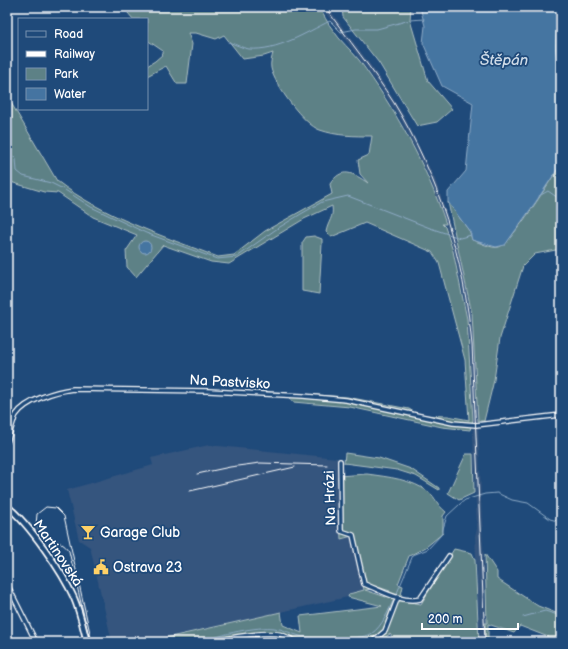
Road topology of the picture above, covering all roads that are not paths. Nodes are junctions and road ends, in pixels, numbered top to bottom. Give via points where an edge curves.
1 (7, 410) edge
2 (561, 415) edge
3 (14, 420) junction
4 (7, 442) edge
5 (340, 461) dead end
6 (7, 506) edge
7 (449, 556) dead end
8 (7, 584) edge
9 (398, 597) junction
10 (36, 642) edge
11 (87, 642) edge
12 (216, 642) edge
13 (299, 642) edge
14 (372, 642) edge

1 - 3 street
2 - 3 street, Na Pastvisko via 476,425 453,423 346,400 209,391 107,389 56,391 25,408
3 - 4 street, Na Pastvisko
5 - 9 street, Na Hrázi via 341,531 353,535 364,584
6 - 11 street, Martinovská via 22,521 65,581 76,604
7 - 9 street, Na Hrázi via 420,599
8 - 10 street
9 - 14 street via 385,631
12 - 13 street via 247,635 274,634 281,634

